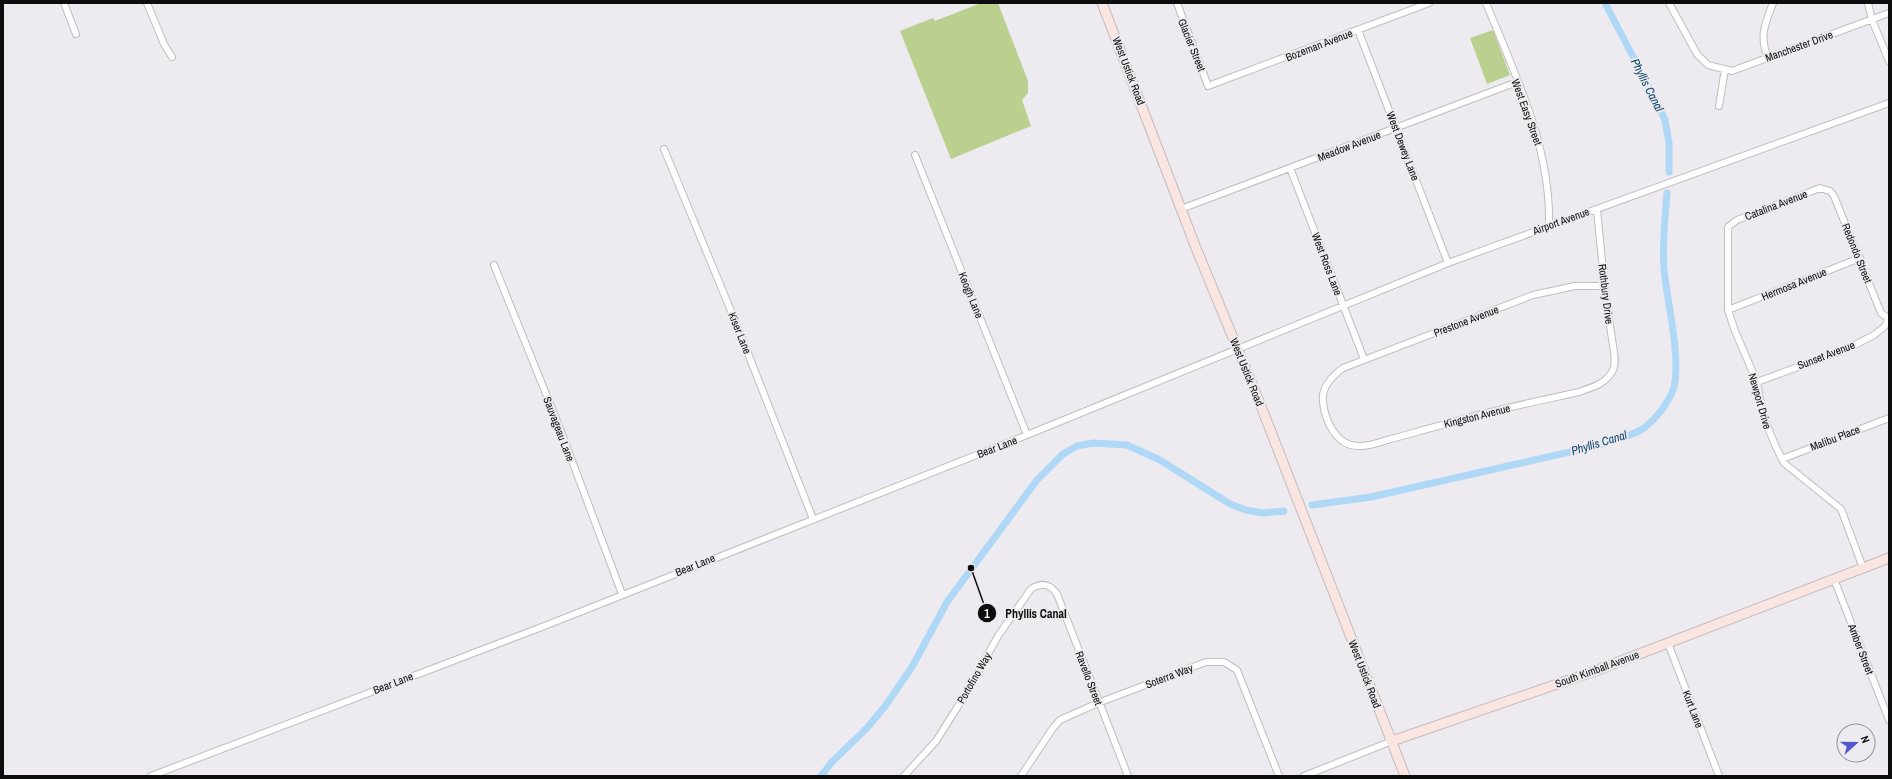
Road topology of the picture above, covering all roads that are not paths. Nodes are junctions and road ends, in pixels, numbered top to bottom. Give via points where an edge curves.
1 (64, 3) edge
2 (147, 3) edge
3 (1102, 3) edge
4 (1177, 3) edge
5 (1486, 3) edge
6 (1669, 3) edge
7 (1773, 3) edge
8 (1868, 3) edge
9 (1426, 4) edge
10 (1889, 13) edge
11 (1872, 20) junction
12 (1358, 30) junction
13 (76, 34) dead end
14 (172, 56) dead end
15 (1768, 58) junction
16 (1889, 61) edge
17 (1725, 69) junction
18 (1517, 82) junction
19 (1208, 86) joint
20 (1889, 103) edge
21 (1719, 106) dead end
22 (1396, 128) junction
23 (664, 150) dead end
24 (916, 156) dead end
25 (1290, 168) junction
26 (1825, 188) joint
27 (1181, 209) junction
28 (1597, 209) junction
29 (1549, 225) junction
30 (1728, 227) joint
31 (1860, 258) junction
32 (1448, 263) junction
33 (494, 266) dead end
34 (1604, 286) junction
35 (1343, 305) junction
36 (1728, 310) junction
37 (1889, 319) edge
38 (1237, 349) junction
39 (1364, 359) junction
40 (1608, 378) joint
41 (1757, 382) junction
42 (1889, 418) edge
43 (1027, 435) junction
44 (1344, 442) joint
45 (1782, 459) junction
46 (813, 519) junction
47 (1889, 558) edge
48 (1862, 568) junction
49 (1834, 579) junction
50 (1046, 584) joint
51 (622, 594) junction
52 (1668, 643) junction
53 (1098, 703) junction
54 (1889, 720) edge
55 (1392, 741) junction
56 (151, 776) edge
57 (904, 776) edge
58 (1021, 776) edge
59 (1128, 776) edge
60 (1279, 776) edge
61 (1304, 776) edge
62 (1405, 776) edge
63 (1720, 776) edge

1 - 13 street
2 - 14 street via 164,44
3 - 27 main road, West Ustick Road
4 - 19 street, Glacier Street
5 - 18 street, West Easy Street
6 - 17 street, Manchester Drive via 1697,54 1708,65
7 - 15 street via 1763,31 1763,43
8 - 11 street
9 - 12 street, Bozeman Avenue
10 - 11 street, Manchester Drive
11 - 15 street, Manchester Drive
11 - 16 street
12 - 19 street, Bozeman Avenue
12 - 22 street, West Dewey Lane
15 - 17 street, Manchester Drive via 1732,71
17 - 21 street
18 - 22 street, Meadow Avenue
18 - 29 street, West Easy Street via 1538,138 1547,174
20 - 28 street, Airport Avenue
22 - 25 street, Meadow Avenue
22 - 32 street, West Dewey Lane
23 - 46 street, Kiser Lane
24 - 43 street, Keogh Lane
25 - 27 street, Meadow Avenue
25 - 35 street, West Ross Lane
26 - 30 street, Catalina Avenue via 1759,211 1737,220
26 - 31 street, Redondo Street via 1834,196
27 - 38 main road, West Ustick Road
28 - 29 street, Airport Avenue
28 - 34 street, Rothbury Drive
29 - 32 street, Airport Avenue
30 - 36 street, Newport Drive
31 - 36 street, Hermosa Avenue
31 - 37 street, Redondo Street via 1881,313
32 - 35 street, Airport Avenue
33 - 51 street, Sauvageau Lane via 559,426
34 - 39 street, Prestone Avenue via 1576,286 1533,295
34 - 40 street, Rothbury Drive via 1614,368
35 - 38 street, Airport Avenue
35 - 39 street, West Ross Lane
36 - 41 street, Newport Drive
37 - 41 street, Sunset Avenue via 1874,335 1847,348
38 - 43 street, Bear Lane
38 - 55 main road, West Ustick Road
39 - 44 street, Prestone Avenue via 1333,375 1322,397 1332,432
40 - 44 street, Kingston Avenue via 1598,386 1579,392 1448,423 1371,445 1357,446
41 - 45 street, Newport Drive via 1763,416
42 - 45 street, Malibu Place
43 - 46 street, Bear Lane
45 - 48 street, Newport Drive via 1784,464 1842,509
46 - 51 street, Bear Lane
47 - 48 main road, South Kimball Avenue
48 - 49 main road, South Kimball Avenue
49 - 52 main road, South Kimball Avenue
49 - 54 street, Amber Street
50 - 53 street, Ravello Street via 1057,594
50 - 57 street, Portofino Way via 1031,589 998,636 967,692 936,740
51 - 56 street, Bear Lane
52 - 55 main road, South Kimball Avenue
52 - 63 street, Kurt Lane
53 - 58 street, Soterra Way via 1060,720
53 - 59 street, Ravello Street
53 - 60 street, Soterra Way via 1206,662 1224,662 1237,670
55 - 61 street, South Kimball Avenue
55 - 62 main road, West Ustick Road

